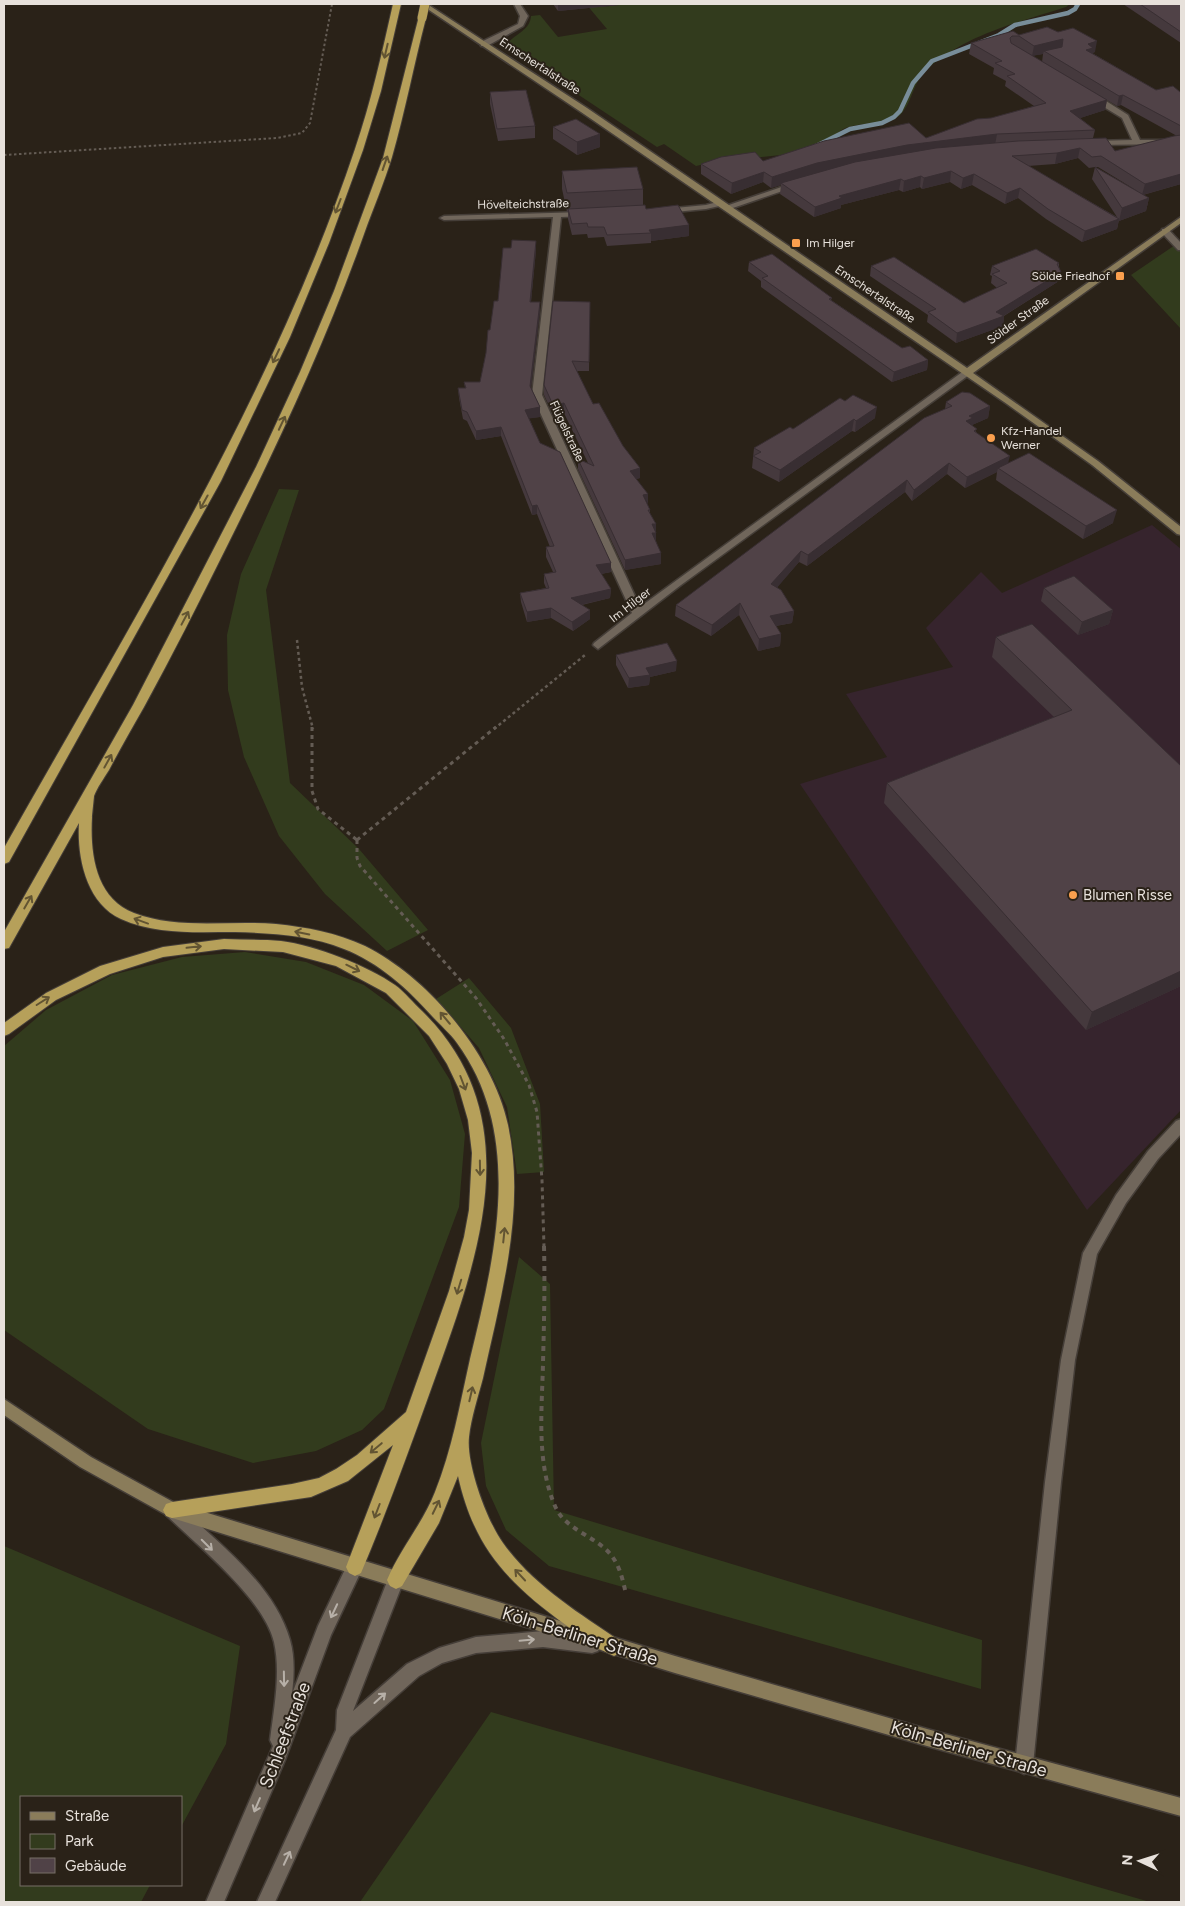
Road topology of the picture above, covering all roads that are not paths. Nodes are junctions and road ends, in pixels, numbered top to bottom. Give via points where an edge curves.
1 (397, 4) edge
2 (424, 4) edge
3 (516, 4) edge
4 (484, 44) junction
5 (1082, 90) edge
6 (1137, 142) junction
7 (1181, 142) edge
8 (1081, 144) edge
9 (803, 182) edge
10 (724, 205) junction
11 (651, 211) edge
12 (594, 214) edge
13 (557, 216) junction
14 (444, 218) dead end
15 (1181, 219) edge
16 (1165, 231) junction
17 (1181, 248) edge
18 (968, 372) junction
19 (1181, 532) edge
20 (638, 614) junction
21 (598, 645) road end
22 (88, 796) junction
23 (4, 859) edge
24 (4, 944) edge
25 (4, 1030) edge
26 (1181, 1125) edge
27 (4, 1406) edge
28 (413, 1416) junction
29 (460, 1441) junction
30 (172, 1510) junction
31 (355, 1567) junction
32 (396, 1580) junction
33 (614, 1647) junction
34 (344, 1731) junction
35 (276, 1760) junction
36 (1024, 1765) junction
37 (1181, 1807) edge
38 (215, 1902) edge
39 (266, 1902) edge

1 -> 23 highway via 359,150 285,337 216,482
2 - 4 main road, Emschertalstraße
22 -> 2 highway, bridge via 194,602 262,467 305,372 339,291 387,158
3 - 4 street via 524,16 521,25
4 - 10 main road, Emschertalstraße
5 - 6 street via 1125,117
6 - 7 street
6 - 8 street
9 - 10 street
10 - 11 street
10 - 18 main road, Emschertalstraße
12 - 13 street, Hövelteichstraße
13 - 14 street, Hövelteichstraße
13 - 20 street, Flügelstraße via 537,395
15 - 16 main road, Sölder Straße
16 - 17 street
16 - 18 main road, Sölder Straße
18 - 19 main road, Emschertalstraße via 1095,463
18 - 20 street, Im Hilger
20 - 21 street, Im Hilger
24 -> 22 highway
29 -> 22 highway via 491,1308 506,1210 503,1132 491,1090 481,1070 465,1043 440,1013 394,971 352,946 298,932 248,927 189,929 153,925 122,914 98,891 86,859 83,828
25 -> 28 highway via 53,995 109,967 166,951 222,944 274,946 340,962 367,975 410,1006 447,1050 464,1084 476,1119 480,1149 476,1223 468,1259
26 - 36 street via 1153,1155 1121,1199 1090,1253 1063,1398
27 - 30 main road, Köln-Berliner Straße via 82,1460
28 -> 30 highway via 351,1469 308,1490
28 -> 31 highway
32 -> 29 highway via 443,1494
33 -> 29 highway via 532,1588 506,1560 486,1532 475,1506
30 - 31 main road, Köln-Berliner Straße
30 -> 35 street via 258,1595 275,1621 282,1640 285,1682
31 - 32 main road, Köln-Berliner Straße
31 -> 35 street, Schleefstraße via 324,1632
32 - 33 main road, Köln-Berliner Straße
32 - 34 street via 345,1710
34 -> 33 street via 413,1670 454,1651 476,1645 543,1639
33 - 36 main road, Köln-Berliner Straße
39 -> 34 street
35 -> 38 street, Schleefstraße
36 - 37 main road, Köln-Berliner Straße

